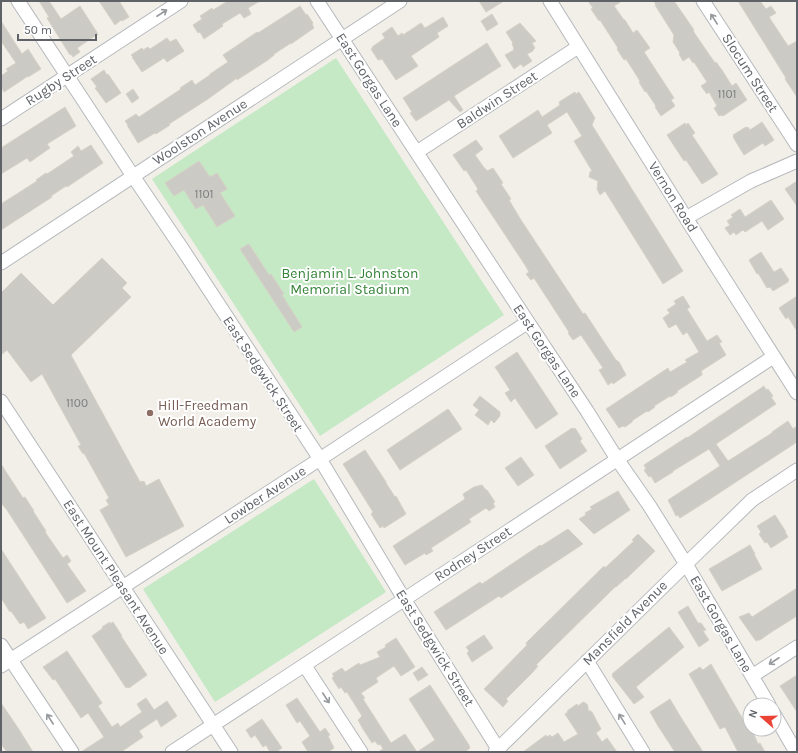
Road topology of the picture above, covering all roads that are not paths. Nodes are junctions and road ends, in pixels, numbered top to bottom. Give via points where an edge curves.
1 (18, 1) edge
2 (182, 1) edge
3 (317, 1) edge
4 (400, 1) edge
5 (550, 1) edge
6 (703, 1) edge
7 (342, 39) junction
8 (578, 48) junction
9 (68, 76) junction
10 (1, 119) edge
11 (797, 145) edge
12 (417, 152) junction
13 (797, 161) edge
14 (133, 176) junction
15 (686, 218) junction
16 (1, 263) edge
17 (528, 322) junction
18 (773, 357) junction
19 (797, 393) edge
20 (1, 401) edge
21 (320, 459) junction
22 (617, 459) junction
23 (797, 470) edge
24 (686, 564) junction
25 (123, 587) junction
26 (404, 599) junction
27 (1, 645) edge
28 (797, 647) edge
29 (587, 661) junction
30 (6, 663) edge
31 (305, 666) junction
32 (752, 676) junction
33 (764, 697) edge
34 (213, 725) junction
35 (782, 728) edge
36 (498, 751) edge
37 (72, 752) edge
38 (172, 752) edge
39 (231, 752) edge
40 (361, 752) edge
41 (643, 752) edge
42 (796, 752) edge

1 - 9 street, East Sedgwick Street
9 -> 2 street, Rugby Street
3 - 7 street, East Gorgas Lane
4 - 7 street, Woolston Avenue
5 - 8 street, Vernon Road
11 -> 6 street, Slocum Street
7 - 12 street, East Gorgas Lane
7 - 14 street, Woolston Avenue
8 - 12 street, Baldwin Street
8 - 15 street, Vernon Road
9 - 10 street, Rugby Street
9 - 14 street, East Sedgwick Street
12 - 17 street, East Gorgas Lane
13 - 15 street via 750,181
14 - 16 street, Woolston Avenue
14 - 21 street, East Sedgwick Street
15 - 18 street, Vernon Road
17 - 21 street, Lowber Avenue
17 - 22 street, East Gorgas Lane
18 - 19 street, Vernon Road
18 - 22 street, Rodney Street
20 - 25 street, East Mount Pleasant Avenue
21 - 25 street, Lowber Avenue
21 - 26 street, East Sedgwick Street
22 - 24 street, East Gorgas Lane
22 - 26 street, Rodney Street
23 - 24 street, Mansfield Avenue via 752,500
24 - 29 street, Mansfield Avenue
24 - 32 street, East Gorgas Lane
25 - 30 street, Lowber Avenue
25 - 34 street, East Mount Pleasant Avenue
26 - 31 street, Rodney Street
26 - 36 street, East Sedgwick Street
27 - 30 street
28 -> 32 street
29 - 36 street, Mansfield Avenue
41 -> 29 street
37 -> 30 street
31 - 34 street, Rodney Street
31 -> 40 street
32 - 33 street, East Gorgas Lane
34 - 38 street, Rodney Street
34 - 39 street, East Mount Pleasant Avenue
35 - 42 street

